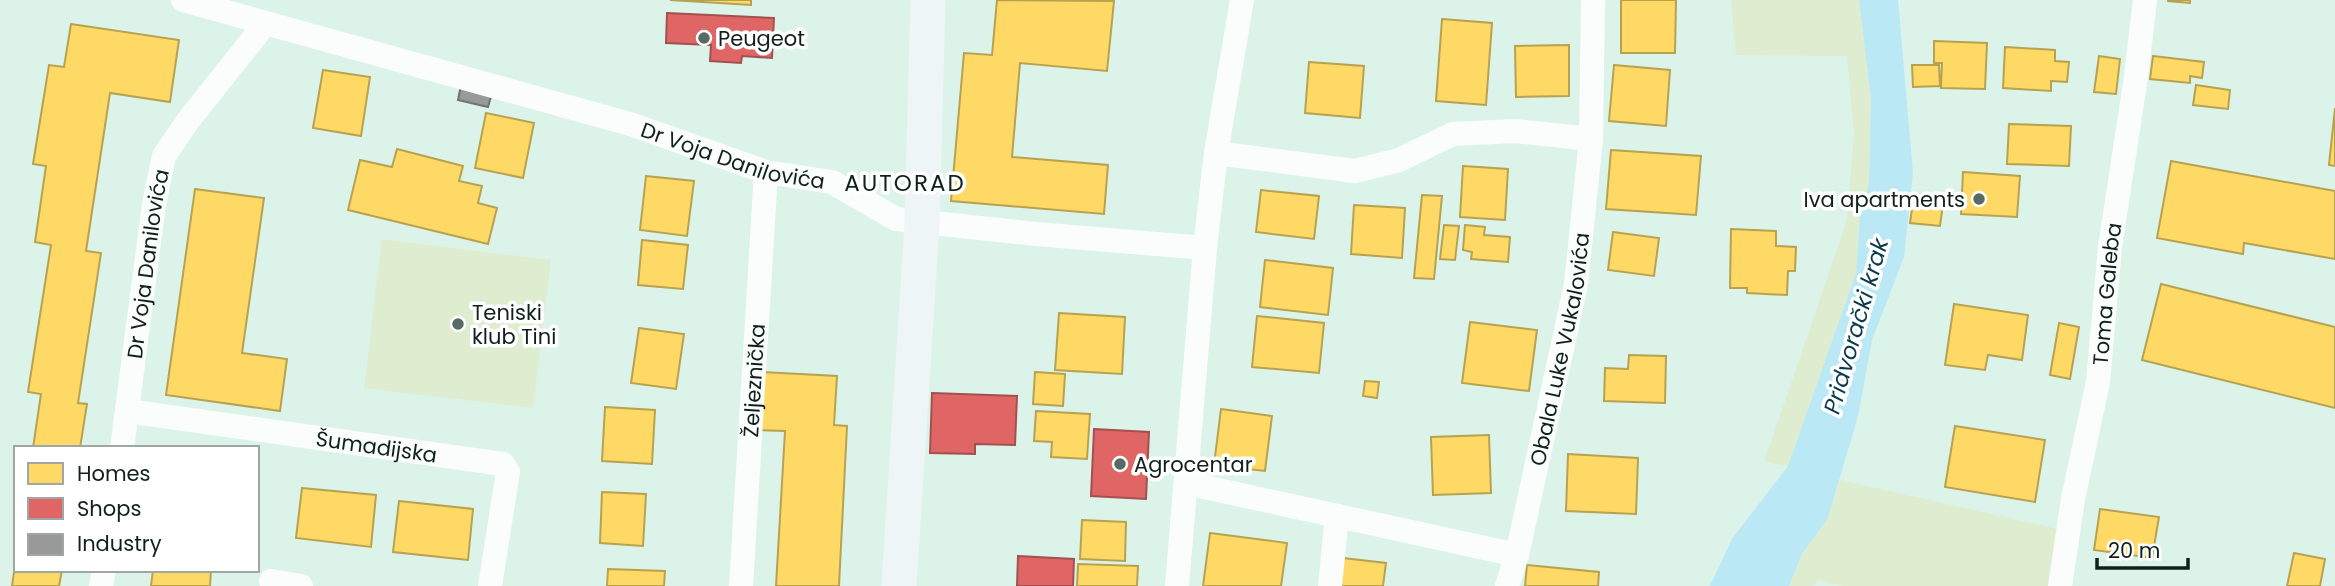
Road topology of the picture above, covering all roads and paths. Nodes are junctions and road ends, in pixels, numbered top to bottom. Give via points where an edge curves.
1 (183, 0) edge
2 (928, 0) edge
3 (1242, 0) edge
4 (1593, 0) edge
5 (2145, 0) edge
6 (265, 24) junction
7 (1591, 139) junction
8 (1216, 153) junction
9 (766, 172) junction
10 (922, 223) junction
11 (1205, 248) junction
12 (127, 411) junction
13 (122, 446) edge
14 (1185, 483) junction
15 (1337, 516) junction
16 (1517, 555) junction
17 (271, 581) dead end
18 (301, 586) edge
19 (490, 586) edge
20 (741, 586) edge
21 (899, 586) edge
22 (1177, 586) edge
23 (1330, 586) edge
24 (1507, 586) edge
25 (2060, 586) edge

1 - 6 street, Dr Voja Danilovića
2 - 10 street
3 - 8 street
4 - 7 street, Obala Luke Vukalovića
5 - 25 street, Toma Galeba via 2110,247 2098,382
6 - 9 street, Dr Voja Danilovića via 629,124
6 - 12 street, Dr Voja Danilovića via 164,156
7 - 8 street via 1516,131 1453,134 1399,160 1355,171
7 - 16 street, Obala Luke Vukalovića via 1576,284
8 - 11 street
9 - 10 street, Dr Voja Danilovića via 832,182 896,219
9 - 20 street, Željeznička
10 - 11 street, Dr Voja Danilovića
10 - 21 street
11 - 14 street
12 - 13 street, Dr Voja Danilovića
12 - 19 street, Šumadijska via 503,464 508,472
14 - 15 street
14 - 22 street
15 - 16 street
15 - 23 street
16 - 24 street, Obala Luke Vukalovića
17 - 18 street

